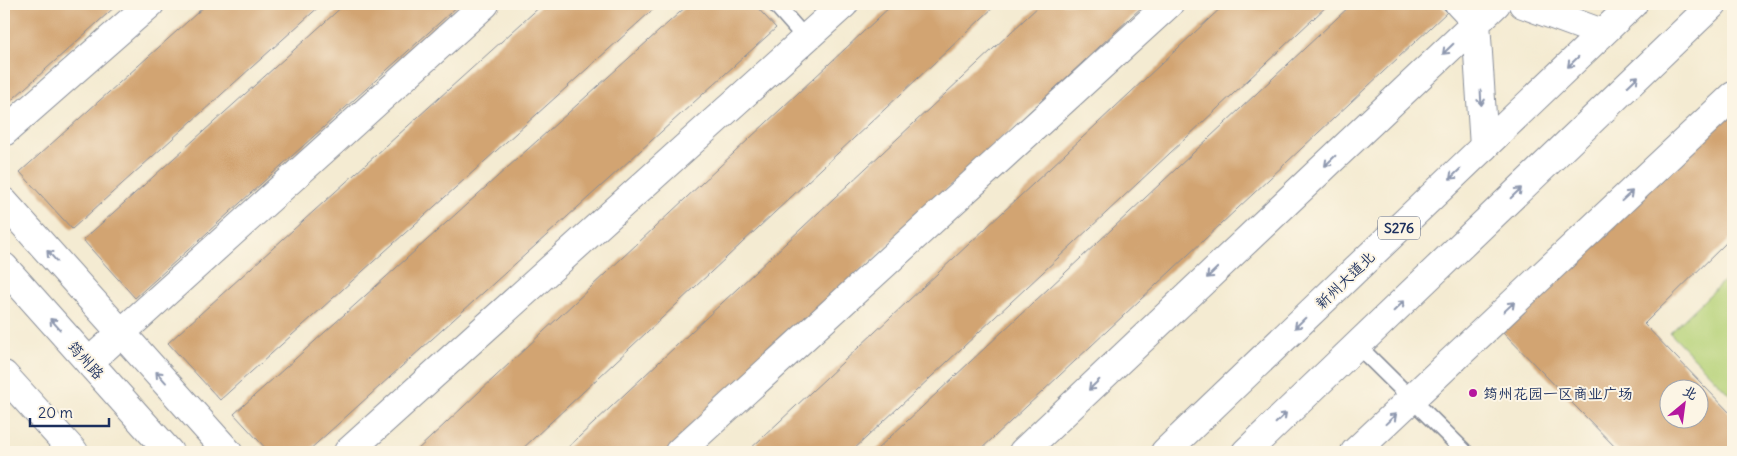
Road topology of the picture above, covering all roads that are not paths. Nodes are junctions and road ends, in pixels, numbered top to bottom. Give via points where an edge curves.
1 (150, 4) edge
2 (485, 4) edge
3 (775, 4) edge
4 (844, 4) edge
5 (1169, 4) edge
6 (1496, 4) edge
7 (1523, 4) edge
8 (1633, 4) edge
9 (1713, 4) edge
10 (1468, 13) edge
11 (1602, 33) junction
12 (806, 38) junction
13 (1733, 96) edge
14 (4, 132) edge
15 (1484, 146) junction
16 (4, 202) edge
17 (4, 267) edge
18 (122, 334) junction
19 (1358, 345) junction
20 (89, 362) junction
21 (4, 375) edge
22 (1412, 399) junction
23 (74, 452) edge
24 (169, 452) edge
25 (228, 452) edge
26 (348, 452) edge
27 (679, 452) edge
28 (1023, 452) edge
29 (1165, 452) edge
30 (1246, 452) edge
31 (1355, 452) edge
32 (1464, 452) edge

1 - 14 street
2 - 18 street
3 - 12 lane
4 - 12 street
5 - 27 street
6 - 10 street
7 - 11 street
8 - 11 street, 新州大道北 / S276
19 -> 9 street
10 -> 15 street
10 -> 28 street
11 -> 15 street, 新州大道北 / S276
12 - 26 street
22 -> 13 street
15 -> 29 street, 新州大道北 / S276
18 -> 16 street
20 -> 17 street, 筠州路
18 - 20 street
25 -> 18 street
19 - 22 lane
30 -> 19 street
20 - 24 street, 筠州路
21 - 23 street
31 -> 22 street
22 - 32 lane

